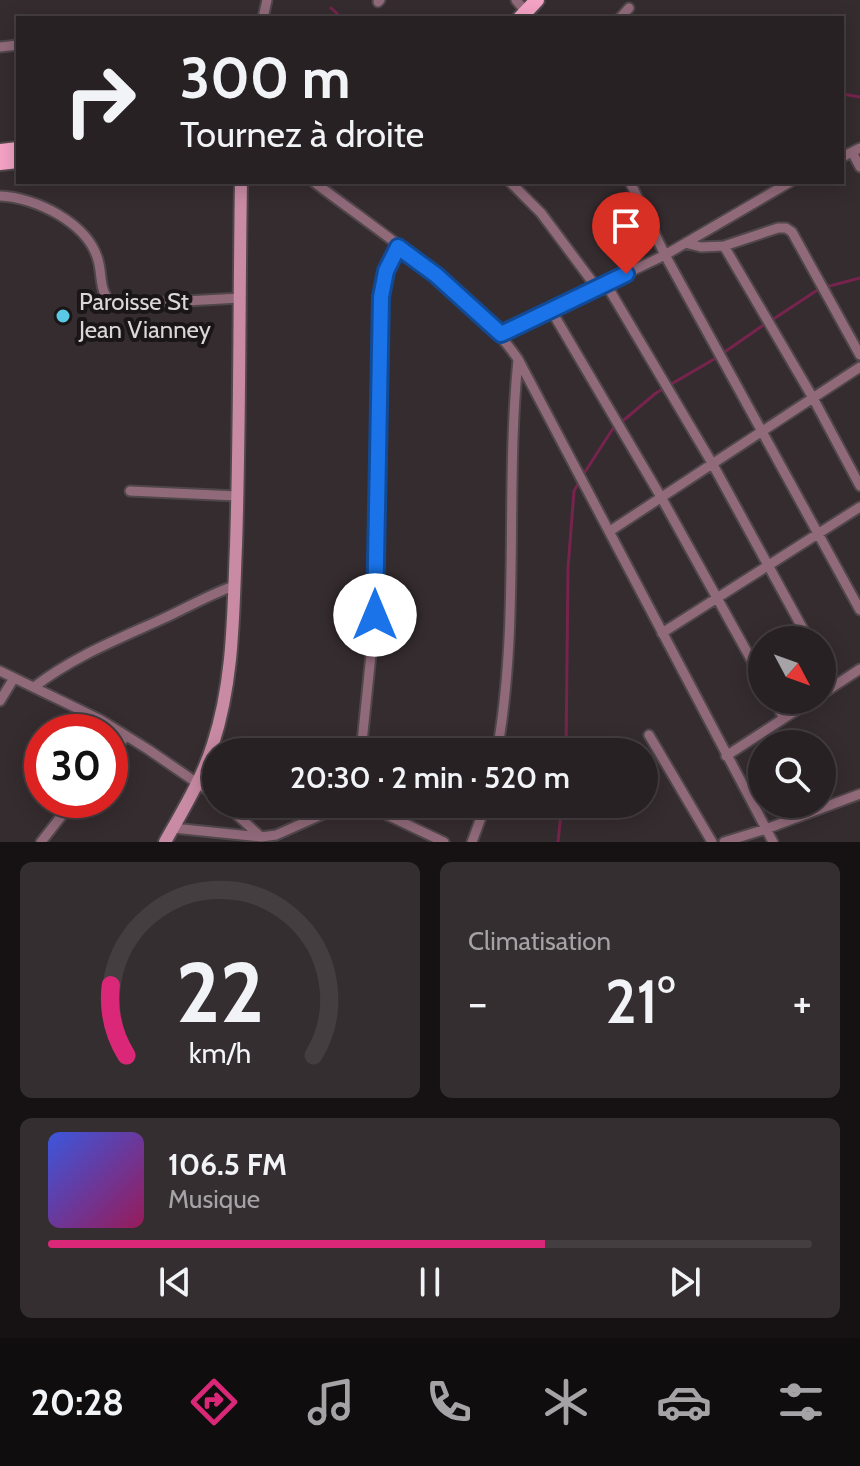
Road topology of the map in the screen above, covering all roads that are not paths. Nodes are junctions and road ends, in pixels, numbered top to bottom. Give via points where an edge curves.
1 (516, 0) edge
2 (537, 0) edge
3 (629, 8) dead end
4 (526, 16) edge
5 (622, 16) edge
6 (851, 152) edge
7 (860, 167) edge
8 (241, 184) edge
9 (317, 184) edge
10 (512, 184) edge
11 (631, 184) edge
12 (787, 184) edge
13 (0, 196) edge
14 (685, 243) junction
15 (724, 246) junction
16 (398, 247) junction
17 (665, 255) junction
18 (602, 286) junction
19 (240, 298) junction
20 (551, 310) junction
21 (501, 334) junction
22 (860, 355) edge
23 (518, 359) junction
24 (860, 367) edge
25 (813, 398) junction
26 (763, 430) junction
27 (712, 463) junction
28 (860, 486) edge
29 (130, 491) dead end
30 (237, 496) junction
31 (661, 497) junction
32 (860, 507) edge
33 (610, 531) junction
34 (819, 534) junction
35 (768, 564) junction
36 (234, 586) junction
37 (717, 597) junction
38 (860, 610) edge
39 (801, 626) edge
40 (662, 633) junction
41 (748, 653) edge
42 (860, 669) edge
43 (0, 671) edge
44 (14, 678) junction
45 (836, 685) edge
46 (34, 687) junction
47 (0, 701) edge
48 (85, 714) edge
49 (782, 714) edge
50 (790, 714) edge
51 (784, 718) junction
52 (649, 735) dead end
53 (128, 737) edge
54 (362, 738) edge
55 (498, 738) edge
56 (726, 756) junction
57 (198, 784) junction
58 (202, 787) edge
59 (860, 794) edge
60 (60, 818) edge
61 (240, 818) edge
62 (314, 818) edge
63 (393, 818) edge
64 (481, 818) edge
65 (173, 828) junction
66 (766, 829) junction
67 (261, 837) junction
68 (41, 842) edge
69 (165, 842) edge
70 (444, 842) edge
71 (472, 842) edge
72 (712, 842) edge
73 (724, 842) edge
74 (773, 842) edge

1 - 4 street
2 - 4 main road
3 - 5 street
6 - 7 street
8 - 19 main road
9 - 16 street
10 - 18 street
11 - 17 street
12 - 14 street
13 - 19 street via 20,197 86,235 98,259 105,295 114,305
14 - 15 street
14 - 17 street
15 - 22 street via 778,228 792,232
15 - 25 street
16 - 21 street
16 - 54 street via 381,297 375,615
17 - 18 street
17 - 26 street
18 - 20 street
18 - 27 street
19 - 30 main road
20 - 21 street
20 - 31 street
21 - 23 street
23 - 33 street
23 - 55 street via 508,645
24 - 25 street
25 - 26 street
25 - 28 street
26 - 27 street
26 - 34 street
27 - 31 street
27 - 35 street
29 - 30 street
30 - 36 main road
31 - 33 street
31 - 37 street
32 - 34 street
33 - 40 street
34 - 35 street
34 - 38 street
35 - 37 street
35 - 39 street
36 - 46 street via 86,653
36 - 57 main road via 225,694
37 - 40 street
37 - 41 street
40 - 56 street
42 - 45 street
43 - 44 street
44 - 46 street
44 - 47 street
46 - 48 street
49 - 51 street
50 - 51 street
51 - 56 street
52 - 72 street
53 - 57 street
56 - 66 street
57 - 58 street
57 - 65 main road
59 - 66 street
60 - 68 street
61 - 67 street
62 - 67 street
63 - 70 street
64 - 71 street
65 - 67 street
65 - 69 main road
66 - 73 street
66 - 74 street

